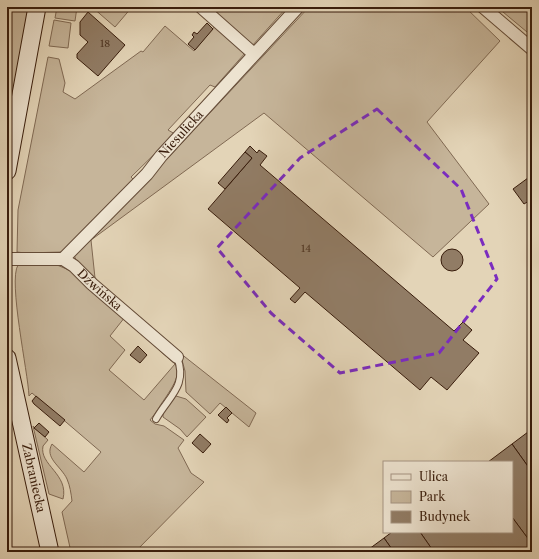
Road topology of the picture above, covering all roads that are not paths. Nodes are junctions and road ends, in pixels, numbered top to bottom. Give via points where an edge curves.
1 (37, 7) edge
2 (298, 7) edge
3 (482, 7) edge
4 (206, 8) edge
5 (532, 49) edge
6 (254, 54) junction
7 (7, 170) edge
8 (7, 259) edge
9 (63, 259) junction
10 (177, 357) joint
11 (7, 358) edge
12 (156, 419) dead end
13 (50, 552) edge

1 - 7 main road
2 - 6 street, Niesulicka
3 - 5 street
4 - 6 street
6 - 9 street, Niesulicka via 147,174
8 - 9 street
9 - 10 street, Dźwińska
10 - 12 lane via 181,366 181,382
11 - 13 main road, Zabraniecka

